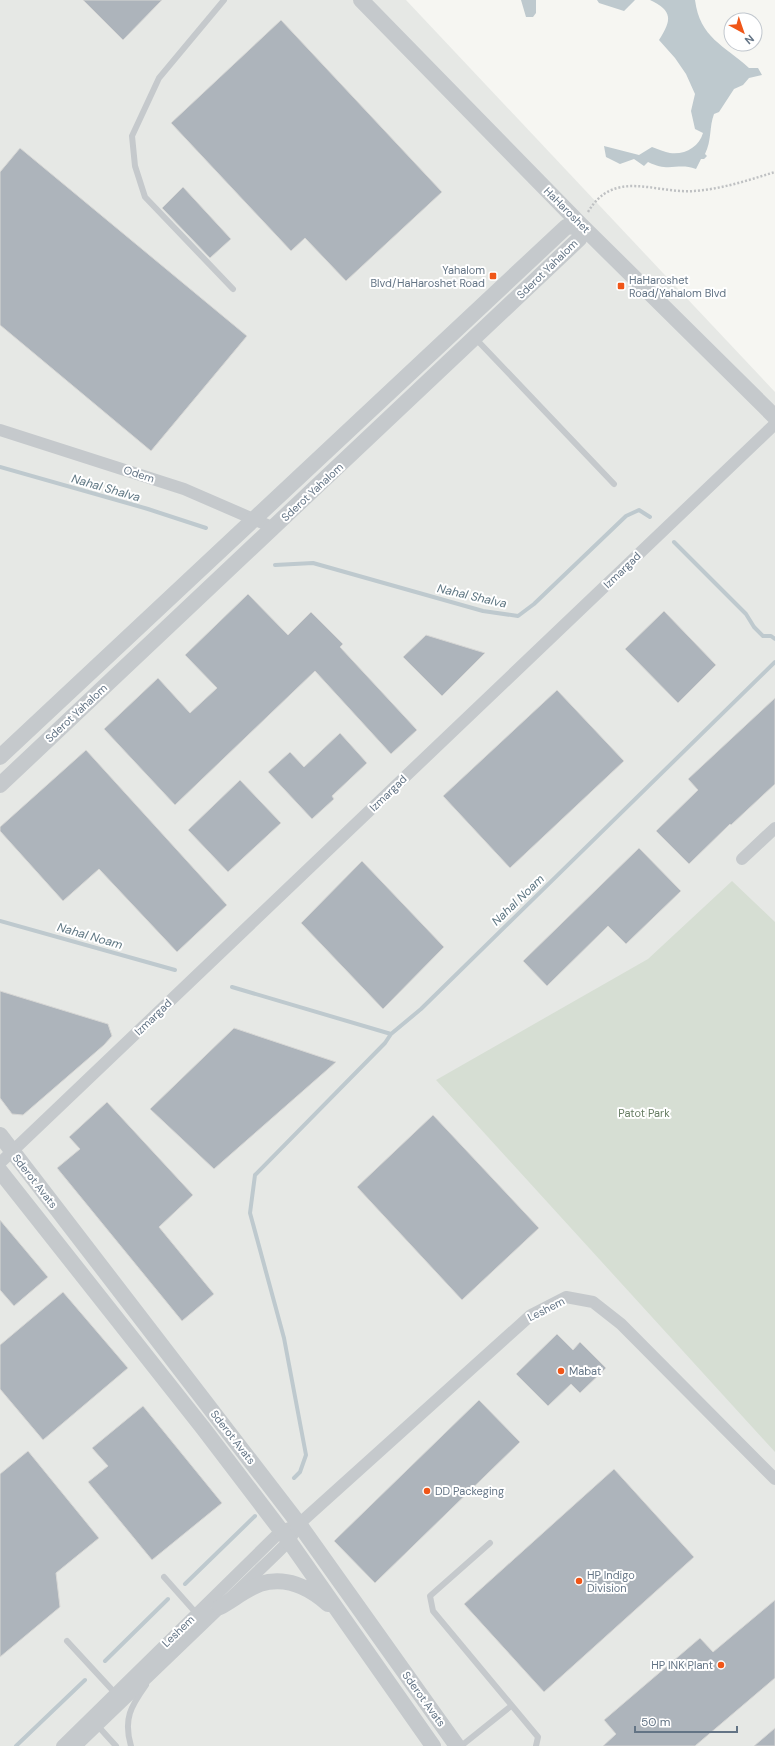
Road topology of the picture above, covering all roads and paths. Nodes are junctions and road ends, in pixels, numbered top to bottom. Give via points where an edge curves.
1 (224, 0) edge
2 (361, 0) edge
3 (775, 172) edge
4 (581, 225) junction
5 (233, 289) dead end
6 (475, 338) junction
7 (775, 417) edge
8 (775, 424) edge
9 (0, 430) edge
10 (614, 484) dead end
11 (255, 519) junction
12 (274, 528) junction
13 (0, 757) edge
14 (0, 785) edge
15 (775, 828) edge
16 (742, 859) dead end
17 (0, 1135) edge
18 (12, 1151) junction
19 (0, 1163) edge
20 (0, 1171) edge
21 (775, 1479) edge
22 (300, 1524) junction
23 (285, 1536) junction
24 (490, 1543) dead end
25 (164, 1577) dead end
26 (220, 1607) junction
27 (196, 1613) junction
28 (344, 1619) junction
29 (67, 1641) dead end
30 (158, 1667) junction
31 (115, 1692) junction
32 (511, 1706) junction
33 (83, 1724) junction
34 (98, 1725) junction
35 (82, 1744) edge
36 (62, 1746) edge
37 (116, 1746) edge
38 (131, 1746) edge
39 (433, 1746) edge
40 (457, 1746) edge
41 (460, 1746) edge
42 (536, 1746) edge

1 - 5 lane via 159,78 132,136 135,166 144,197
2 - 4 street, HaHaroshet
3 - 4 path via 735,184 695,191 679,192 637,185 621,186 606,193 592,206
4 - 6 street, Sderot Yahalom via 579,239
4 - 7 street, HaHaroshet
4 - 11 street, Sderot Yahalom via 566,227
6 - 10 lane
6 - 12 street, Sderot Yahalom
8 - 18 street, Izmargad
9 - 11 street, Odem via 184,489
11 - 12 street, Odem
11 - 13 street, Sderot Yahalom
12 - 14 street, Sderot Yahalom
15 - 16 street
17 - 18 street, Sderot Avats
18 - 19 street, Izmargad
18 - 22 street, Sderot Avats
20 - 23 street, Sderot Avats
21 - 22 street, Leshem via 621,1324 593,1302 566,1297 531,1315
22 - 23 street, Leshem
22 - 40 street, Sderot Avats
23 - 26 street, Leshem
23 - 27 street, Leshem
23 - 28 street, Sderot Avats
24 - 32 lane via 430,1596 433,1611
25 - 27 lane
26 - 28 street via 260,1584 282,1582 302,1585 321,1597
26 - 30 street, Leshem
27 - 31 street, Leshem
28 - 39 street, Sderot Avats
29 - 31 lane
30 - 34 street, Leshem
30 - 38 lane via 135,1700 129,1714 127,1726
31 - 33 street, Leshem
32 - 41 lane
32 - 42 lane via 538,1737
33 - 34 lane
33 - 35 lane
33 - 36 street, Leshem
34 - 35 street, Leshem
34 - 37 lane

